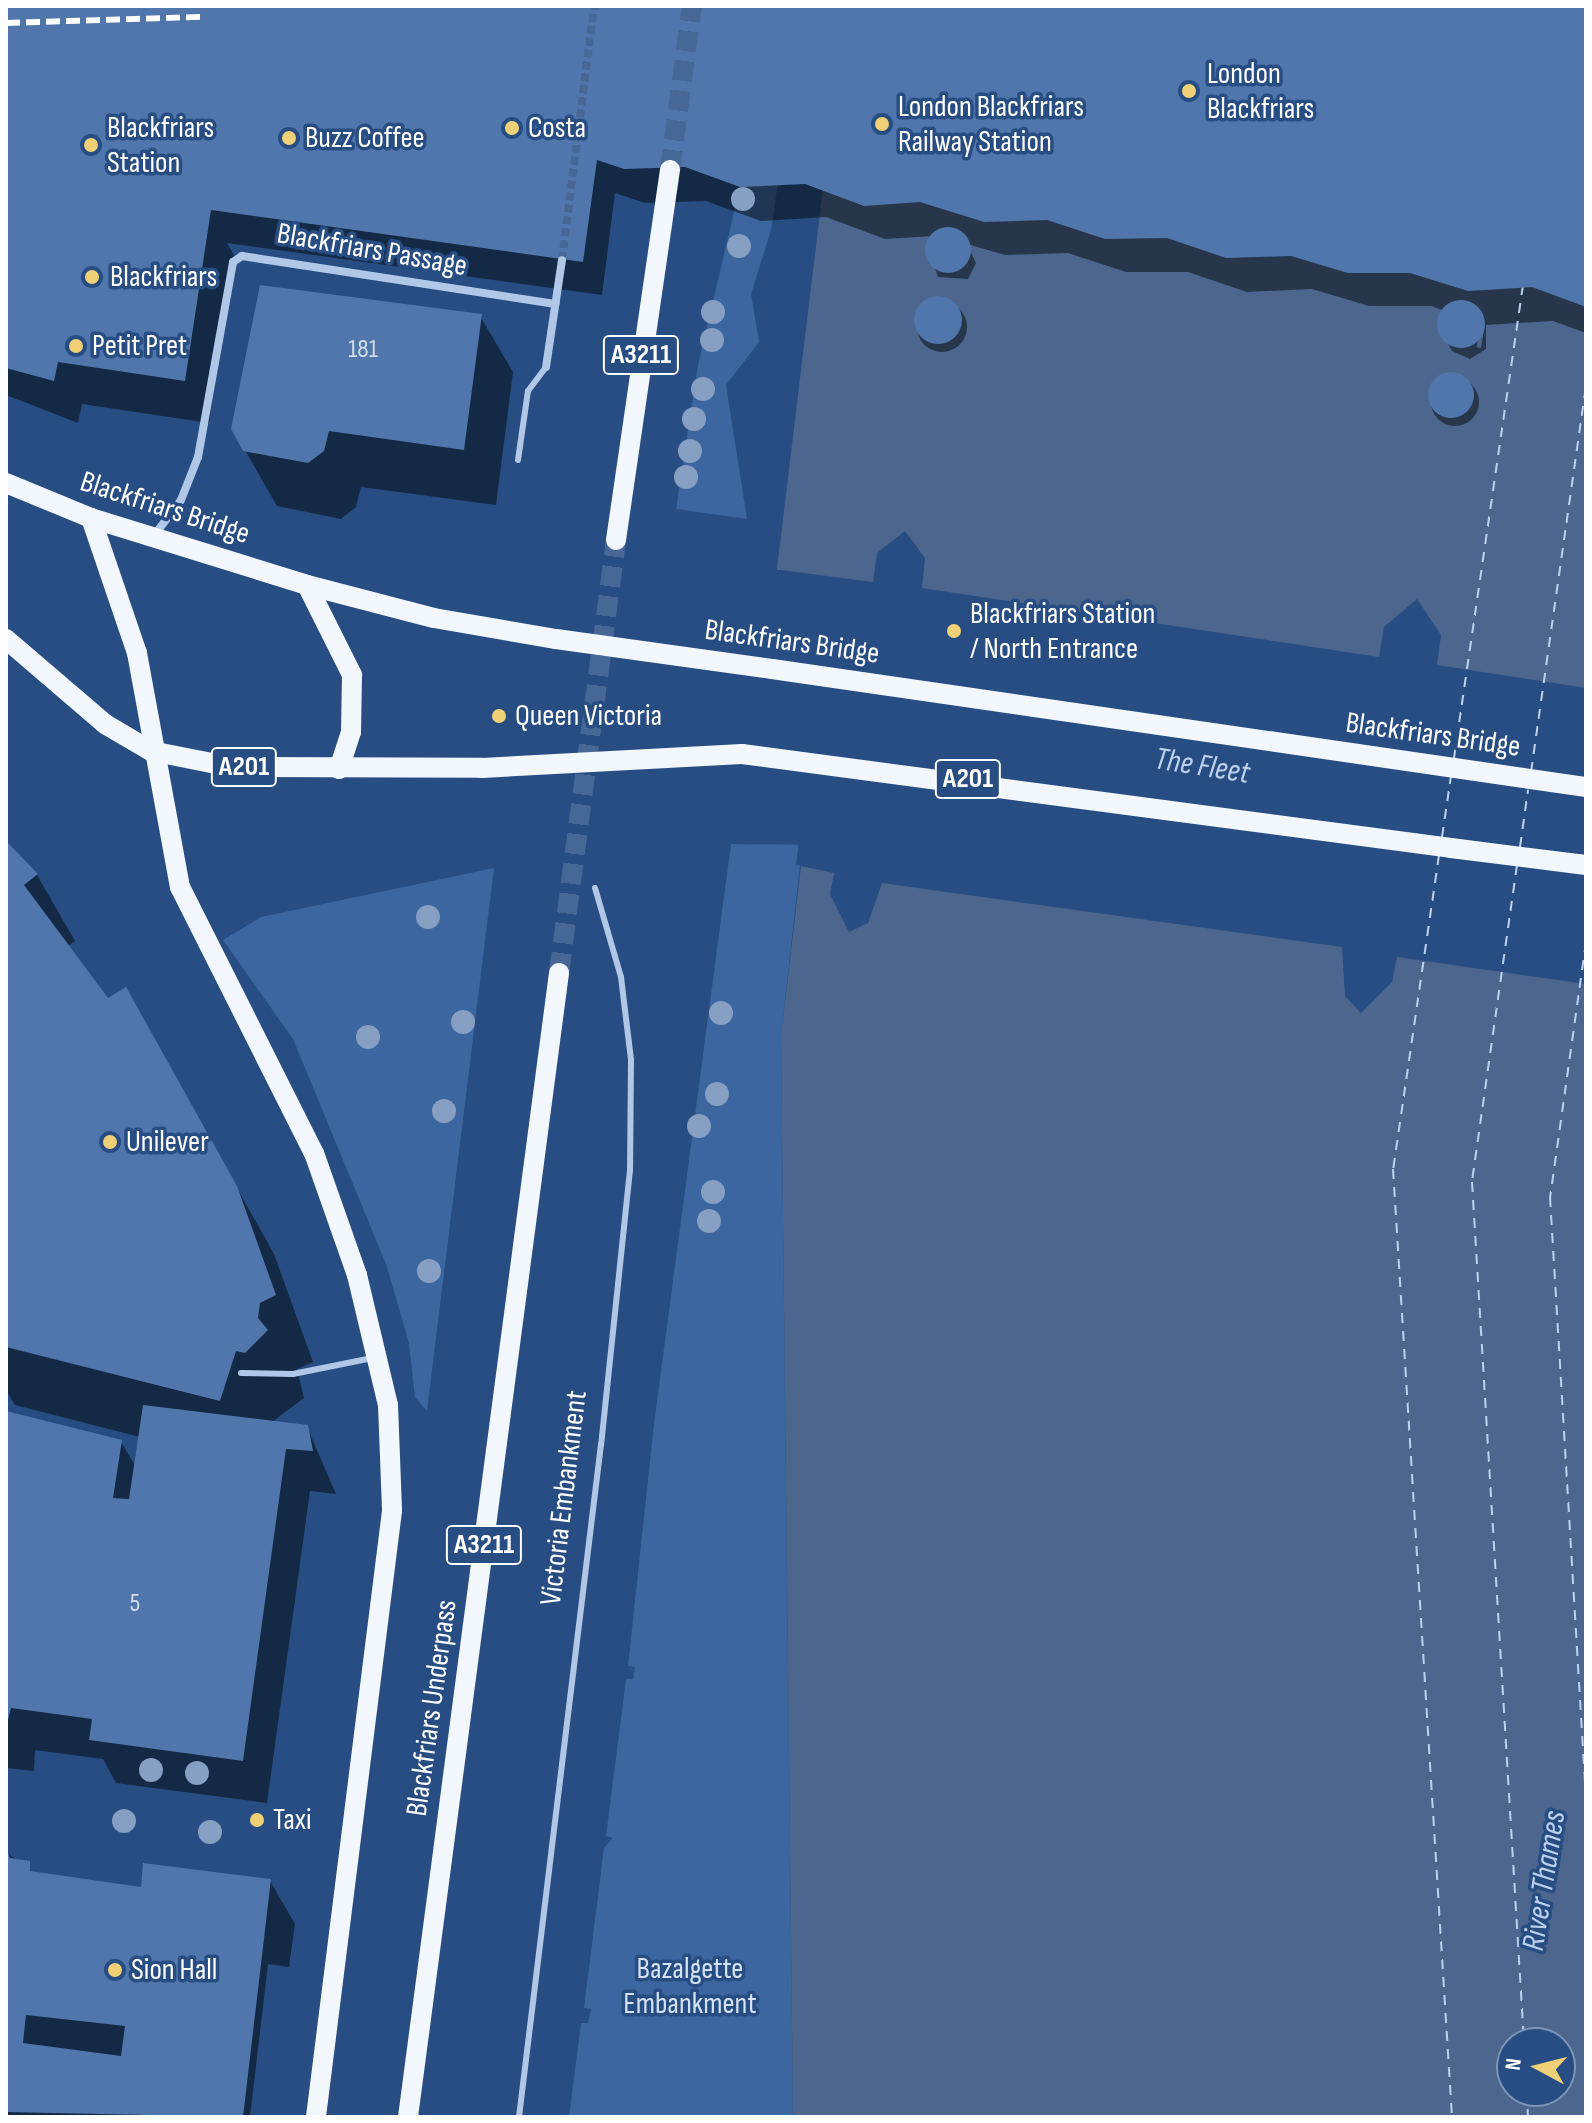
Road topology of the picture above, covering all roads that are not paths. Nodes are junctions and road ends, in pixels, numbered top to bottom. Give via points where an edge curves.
1 (670, 170) tunnel mouth
2 (562, 260) tunnel mouth
3 (555, 304) junction
4 (546, 367) joint
5 (518, 460) dead end
6 (6, 483) edge
7 (91, 518) junction
8 (153, 537) junction
9 (616, 540) tunnel mouth
10 (307, 585) junction
11 (6, 639) edge
12 (151, 751) junction
13 (339, 769) junction
14 (1586, 787) edge
15 (1586, 865) edge
16 (595, 888) dead end
17 (559, 973) tunnel mouth
18 (379, 1357) junction
19 (241, 1373) dead end
20 (316, 2117) edge
21 (408, 2117) edge
22 (519, 2117) edge

1 - 9 main road, A3211
2 - 3 street
3 - 4 street
3 - 8 street, Blackfriars Passage via 242,256 233,262 198,457 181,500
4 - 5 lane via 528,391
6 - 7 main road, Blackfriars Bridge
7 - 8 main road, Blackfriars Bridge
7 - 12 main road via 137,653
8 - 10 main road, Blackfriars Bridge
10 - 13 main road via 346,651 352,675 351,732
10 - 14 main road, Blackfriars Bridge, bridge via 492,628
11 - 12 main road, A201 via 105,724
12 - 13 main road, A201 via 232,767
12 - 18 main road via 180,887 314,1153
13 - 15 main road, A201, bridge via 482,768 742,754
16 - 22 lane, Victoria Embankment, bridge via 621,977 631,1060 630,1170
17 - 21 main road, Blackfriars Underpass / A3211
18 - 19 lane via 293,1374
18 - 20 main road via 392,1511

